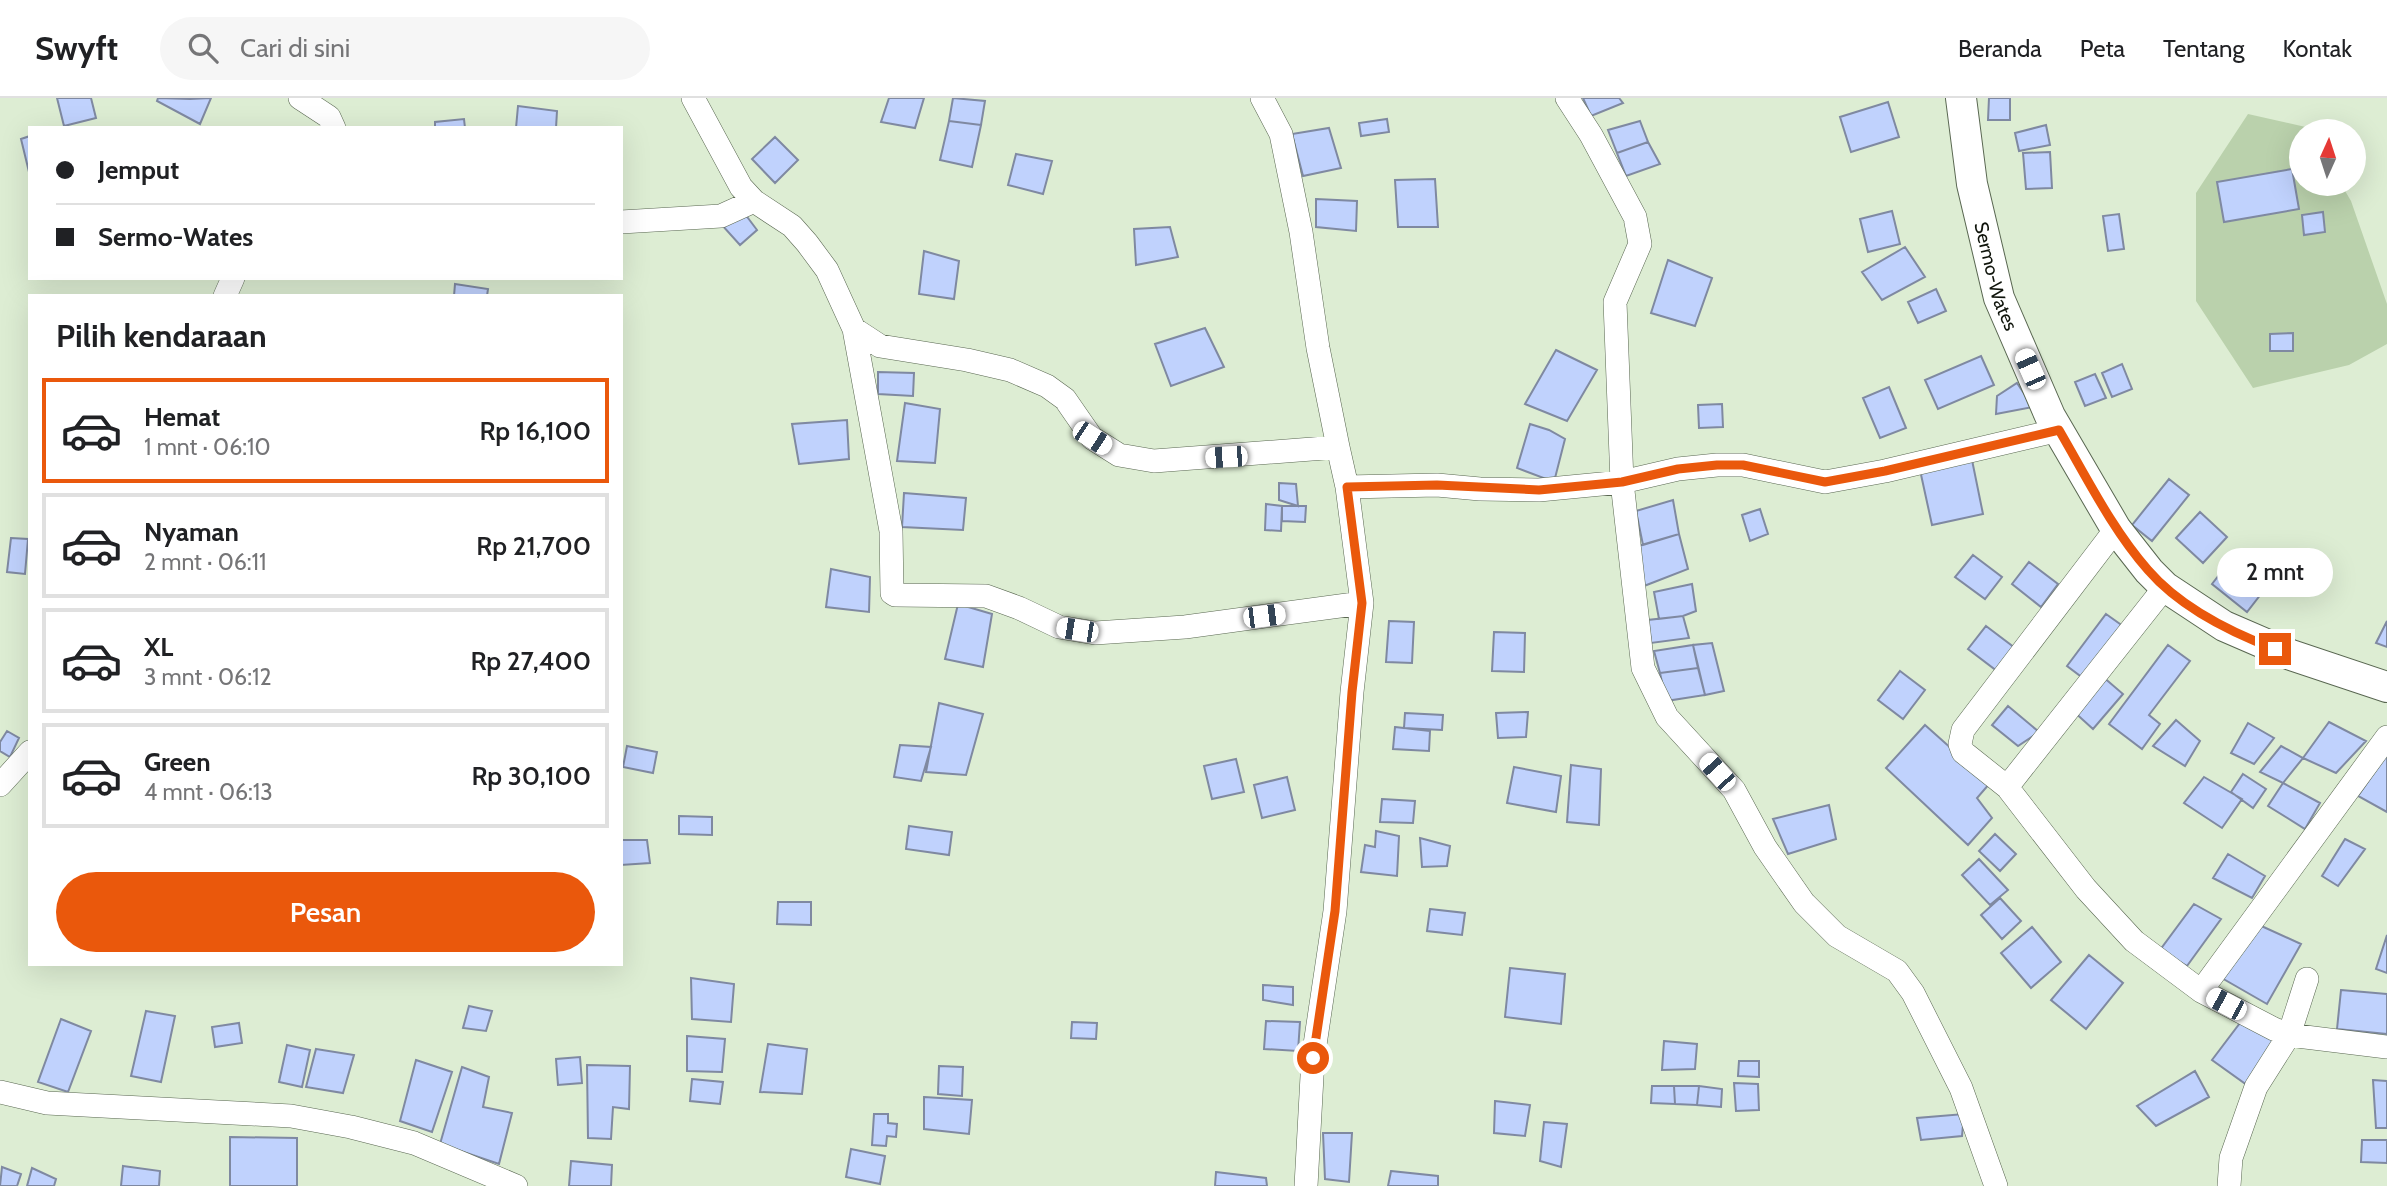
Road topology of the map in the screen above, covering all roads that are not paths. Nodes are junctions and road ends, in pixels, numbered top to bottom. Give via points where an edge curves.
1 (300, 98) edge
2 (693, 98) edge
3 (1262, 98) edge
4 (1567, 98) edge
5 (1961, 98) edge
6 (333, 126) edge
7 (754, 201) junction
8 (623, 222) edge
9 (854, 329) junction
10 (2059, 430) junction
11 (1338, 447) junction
12 (1622, 482) junction
13 (1347, 487) junction
14 (2116, 528) junction
15 (2165, 587) junction
16 (1362, 603) junction
17 (2387, 687) edge
18 (2387, 737) edge
19 (28, 754) edge
20 (0, 785) edge
21 (2007, 787) junction
22 (2307, 979) dead end
23 (2202, 991) junction
24 (2289, 1035) junction
25 (2387, 1047) edge
26 (0, 1092) edge
27 (516, 1186) edge
28 (1306, 1186) edge
29 (1996, 1186) edge
30 (2229, 1186) edge

1 - 6 street via 322,111
2 - 7 street via 741,187
3 - 11 street via 1281,134
4 - 12 street via 1635,217 1640,244 1615,302
5 - 10 main road, Sermo-Wates via 1972,184 1999,298
7 - 8 street via 721,216
7 - 9 street via 792,226 807,243 827,271
9 - 11 street via 880,346 1010,370 1046,386 1065,399 1092,438 1119,455 1154,461
9 - 16 street via 891,531 895,595 986,596 1059,627 1095,633 1185,627
10 - 12 street via 1825,482 1717,465
10 - 14 main road, Sermo-Wates
11 - 13 street
12 - 13 street via 1539,490
12 - 29 street via 1643,668 1667,717 1734,790 1765,847 1804,903 1837,936 1897,971 1913,993 1961,1088
13 - 16 street
14 - 15 main road, Sermo-Wates
14 - 21 street via 1960,737 1963,752
15 - 17 main road, Sermo-Wates via 2259,643
15 - 21 street
16 - 28 street via 1335,911 1313,1058
18 - 23 street
19 - 20 street
21 - 23 street via 2086,889 2134,941
22 - 24 street
23 - 24 street
24 - 25 street
24 - 30 street via 2256,1087 2231,1158
26 - 27 street via 47,1103 291,1116 414,1143

